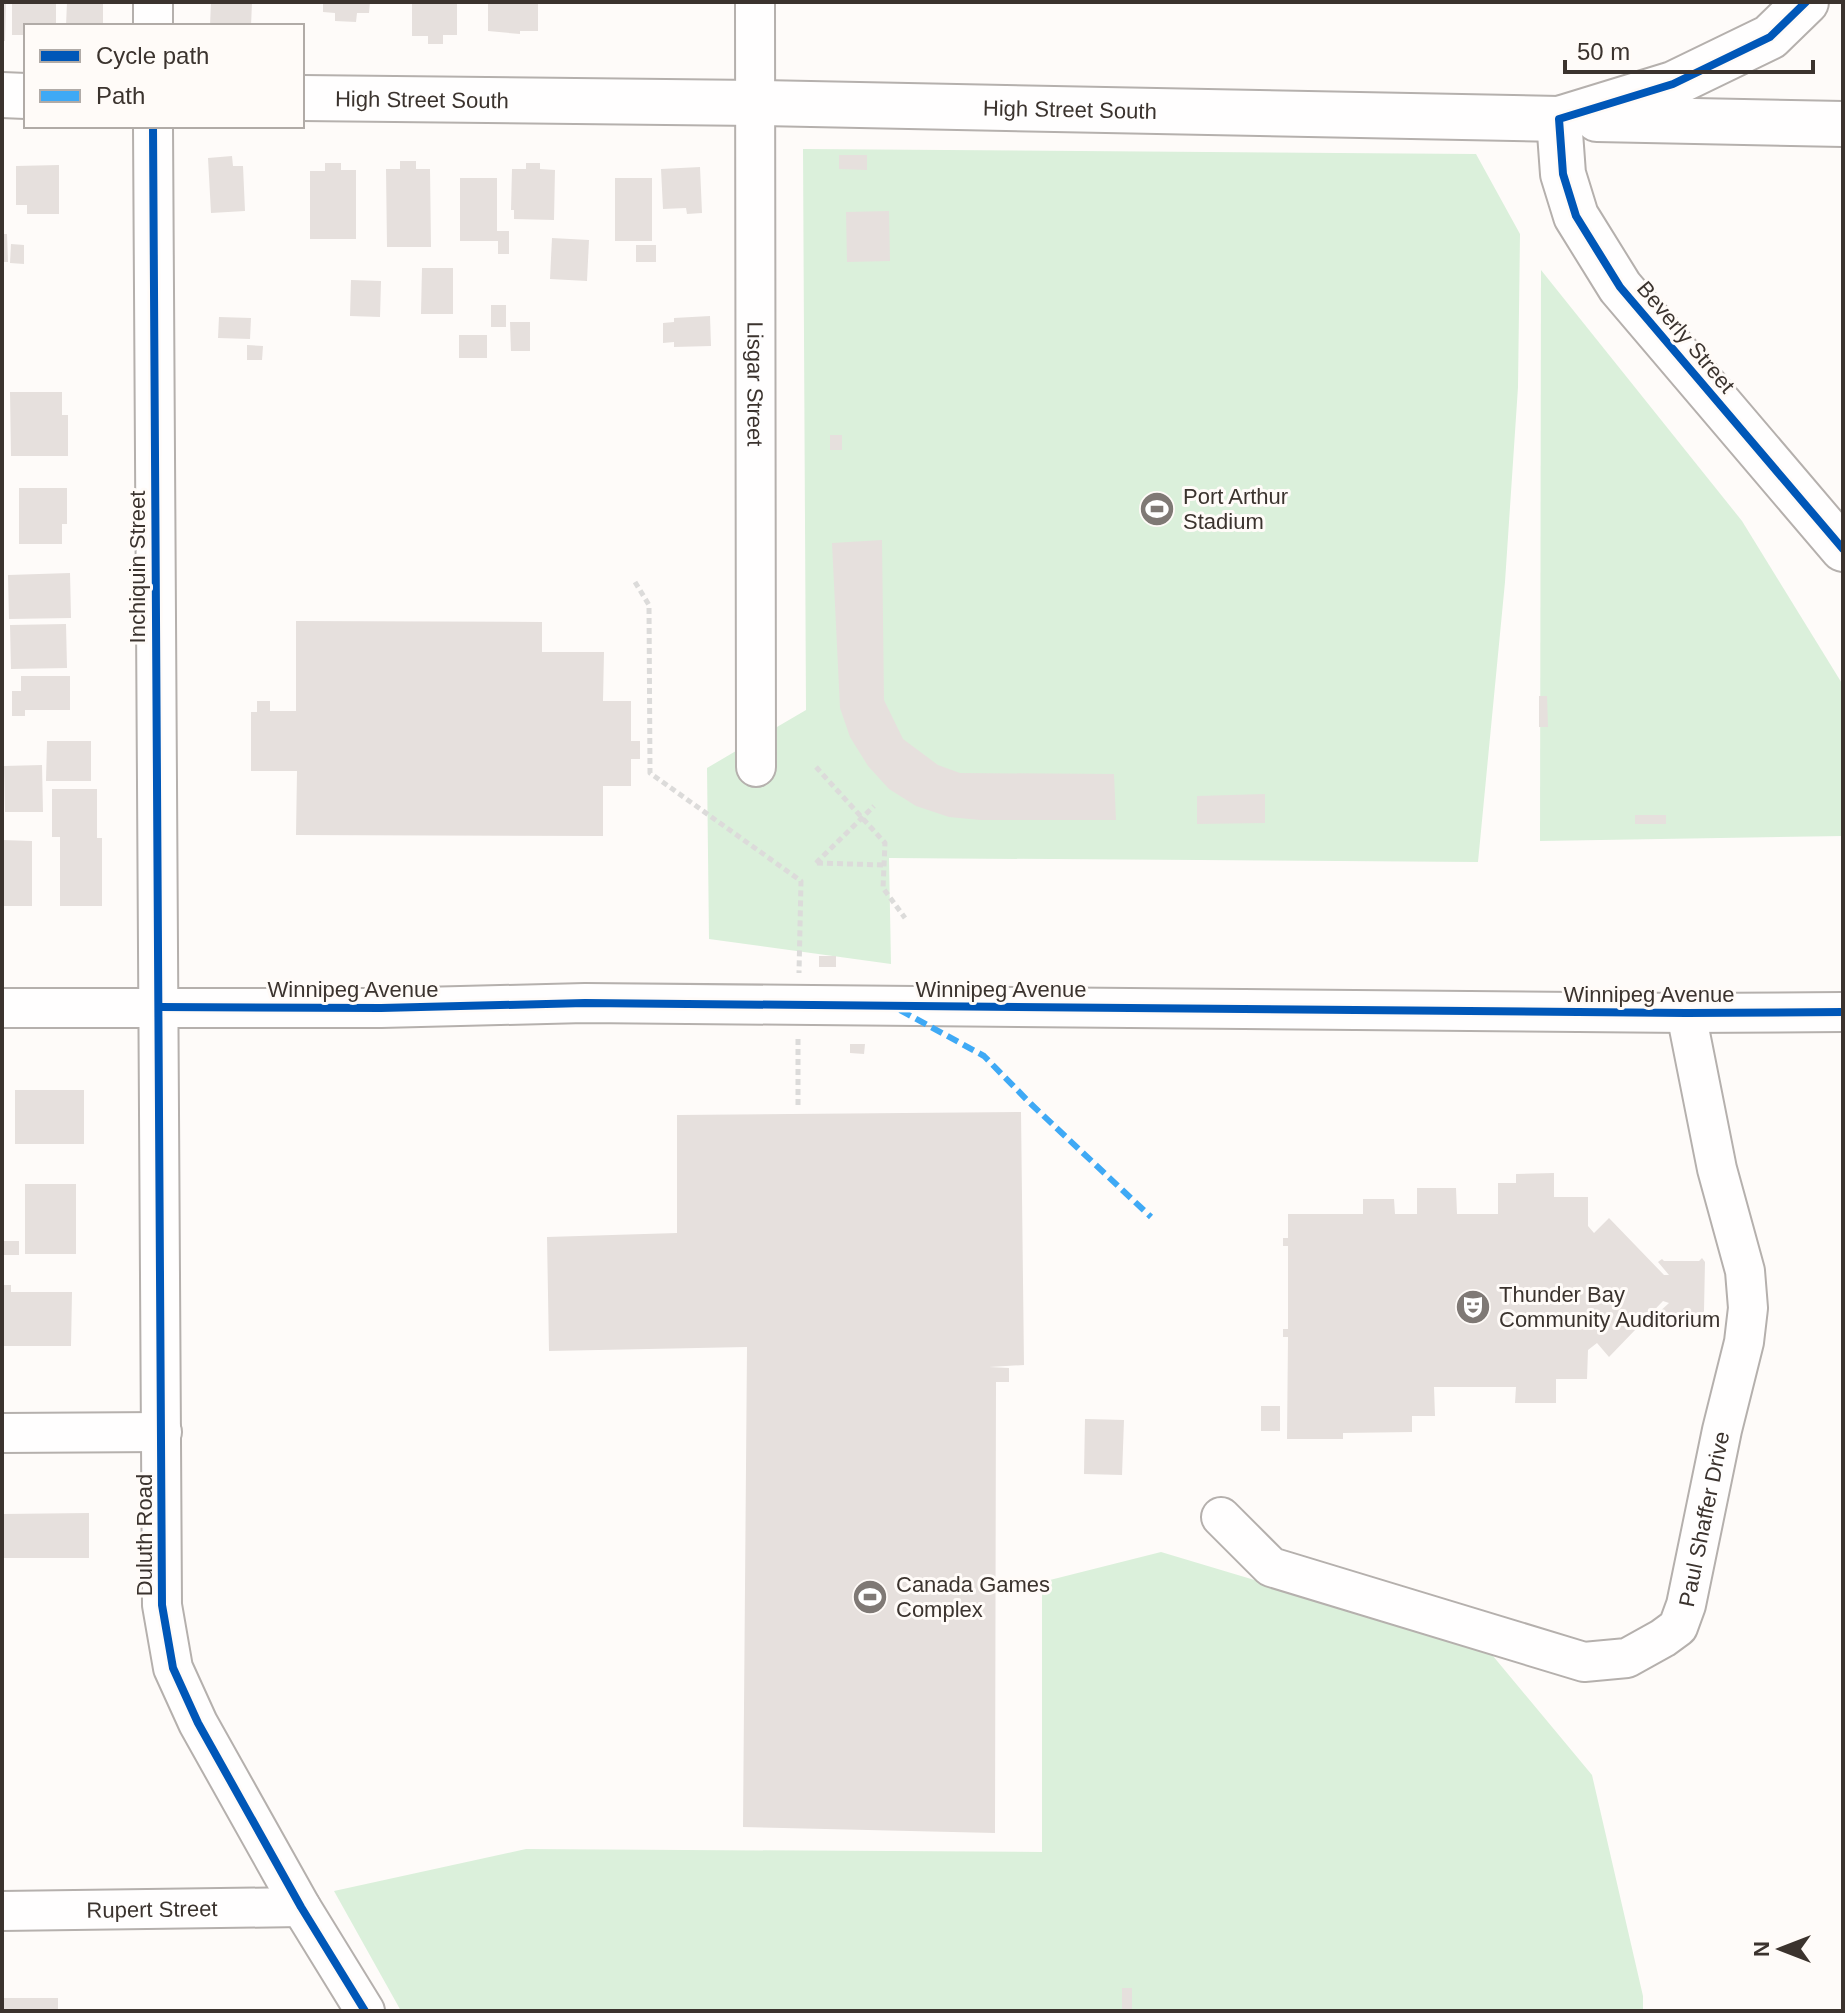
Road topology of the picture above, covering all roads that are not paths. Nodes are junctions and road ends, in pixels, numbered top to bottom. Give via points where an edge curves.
1 (153, 2) edge
2 (755, 2) edge
3 (1806, 2) edge
4 (153, 24) edge
5 (2, 95) edge
6 (24, 96) edge
7 (304, 98) edge
8 (756, 103) junction
9 (1559, 119) junction
10 (1843, 124) edge
11 (153, 128) edge
12 (1843, 549) edge
13 (756, 767) dead end
14 (159, 1007) junction
15 (2, 1008) edge
16 (1843, 1012) edge
17 (1686, 1013) junction
18 (162, 1432) junction
19 (2, 1433) edge
20 (1221, 1517) dead end
21 (301, 1907) junction
22 (2, 1911) edge
23 (365, 2011) edge

1 - 4 street
2 - 8 street, Lisgar Street
3 - 9 street, High Street South via 1770,37 1673,84
5 - 6 street
7 - 8 street, High Street South
8 - 9 street, High Street South
8 - 13 street, Lisgar Street
9 - 10 street
9 - 12 street, Beverly Street via 1563,174 1576,216 1620,287
11 - 14 street, Inchiquin Street
14 - 15 street, Winnipeg Avenue
14 - 17 street, Winnipeg Avenue via 585,1003
14 - 18 street, Duluth Road
16 - 17 street, Winnipeg Avenue
17 - 20 street, Paul Shaffer Drive via 1717,1169 1745,1271 1748,1308 1678,1627 1627,1658 1584,1662 1271,1567
18 - 19 street
18 - 21 street, Duluth Road via 162,1605 173,1668
21 - 22 street, Rupert Street
21 - 23 street, Duluth Road

